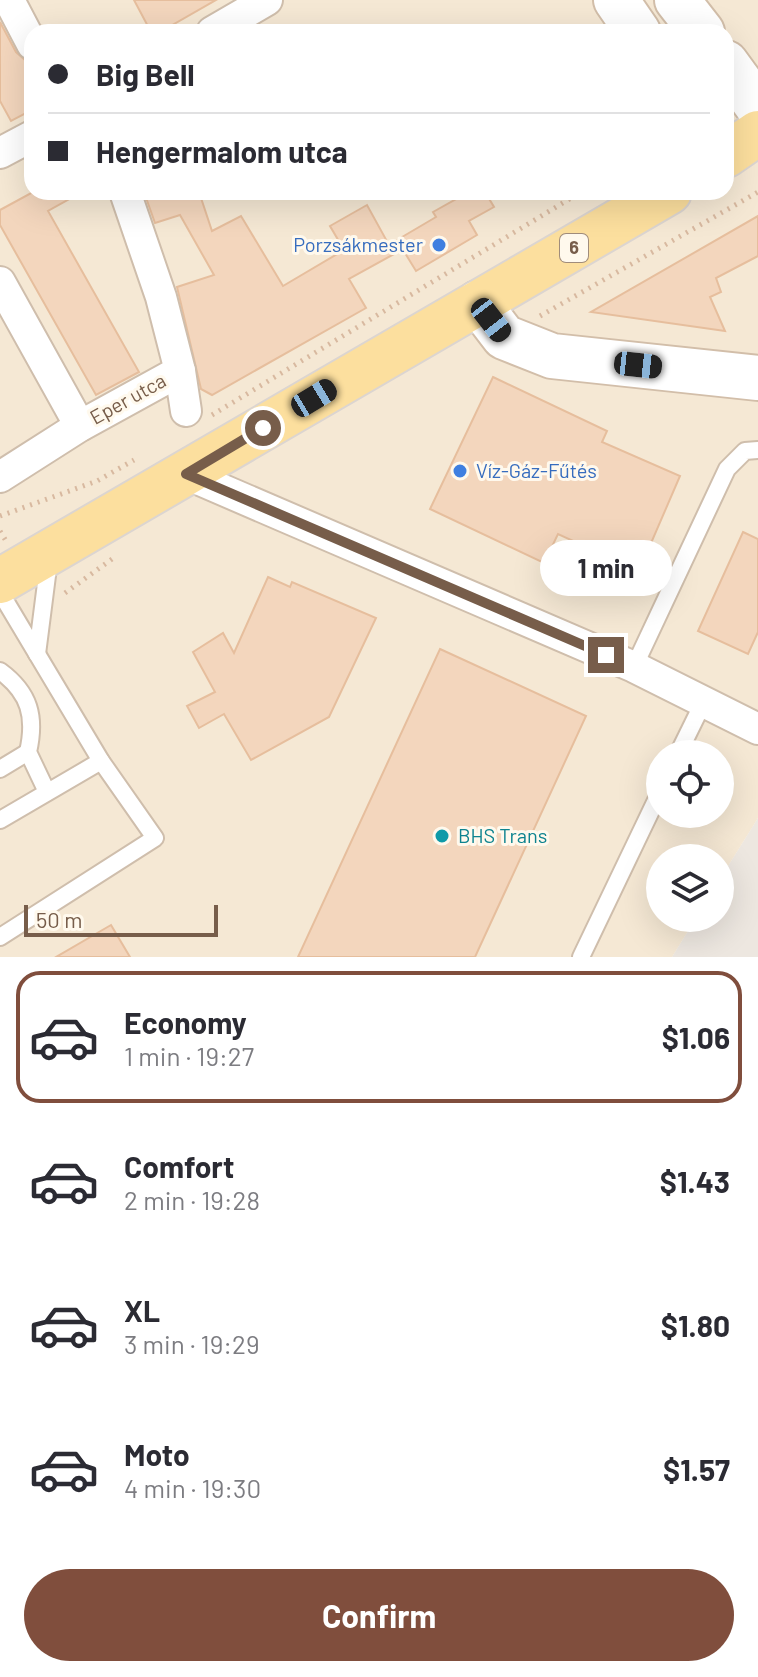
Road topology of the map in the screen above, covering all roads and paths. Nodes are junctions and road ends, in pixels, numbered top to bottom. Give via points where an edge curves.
1 (9, 0) edge
2 (267, 0) edge
3 (616, 0) edge
4 (677, 0) edge
5 (226, 24) edge
6 (632, 24) edge
7 (696, 24) edge
8 (24, 29) edge
9 (734, 74) edge
10 (758, 107) edge
11 (758, 133) edge
12 (24, 140) edge
13 (734, 150) edge
14 (0, 153) edge
15 (128, 200) edge
16 (567, 200) edge
17 (655, 200) edge
18 (0, 282) edge
19 (478, 303) junction
20 (180, 371) junction
21 (758, 378) edge
22 (196, 414) joint
23 (80, 426) junction
24 (758, 450) edge
25 (144, 454) dead end
26 (186, 474) junction
27 (0, 477) edge
28 (0, 516) edge
29 (50, 551) junction
30 (0, 581) edge
31 (0, 592) edge
32 (37, 654) junction
33 (634, 667) junction
34 (0, 671) edge
35 (704, 701) junction
36 (758, 729) edge
37 (685, 740) edge
38 (28, 752) junction
39 (101, 761) junction
40 (0, 769) edge
41 (47, 792) junction
42 (0, 820) edge
43 (646, 821) edge
44 (0, 937) edge
45 (581, 957) edge

1 - 8 street
2 - 5 street
3 - 6 main road
4 - 7 main road
9 - 10 main road
11 - 13 main road
12 - 14 street
15 - 20 street, Eper utca
16 - 22 path
17 - 19 main road, 6
18 - 23 street
19 - 21 main road via 504,337 552,356
19 - 26 main road, 6
20 - 22 street
20 - 23 street, Eper utca
23 - 27 street, Eper utca
24 - 33 lane via 745,451 727,469
25 - 28 path via 97,481
26 - 29 main road, 6
26 - 33 street
29 - 30 main road, 6
29 - 32 lane
31 - 32 lane
32 - 39 lane
33 - 35 street
34 - 38 lane via 12,679 32,710
35 - 36 street
35 - 37 lane
38 - 40 lane
38 - 41 lane
39 - 41 lane
39 - 44 lane via 155,838
41 - 42 lane
43 - 45 lane

